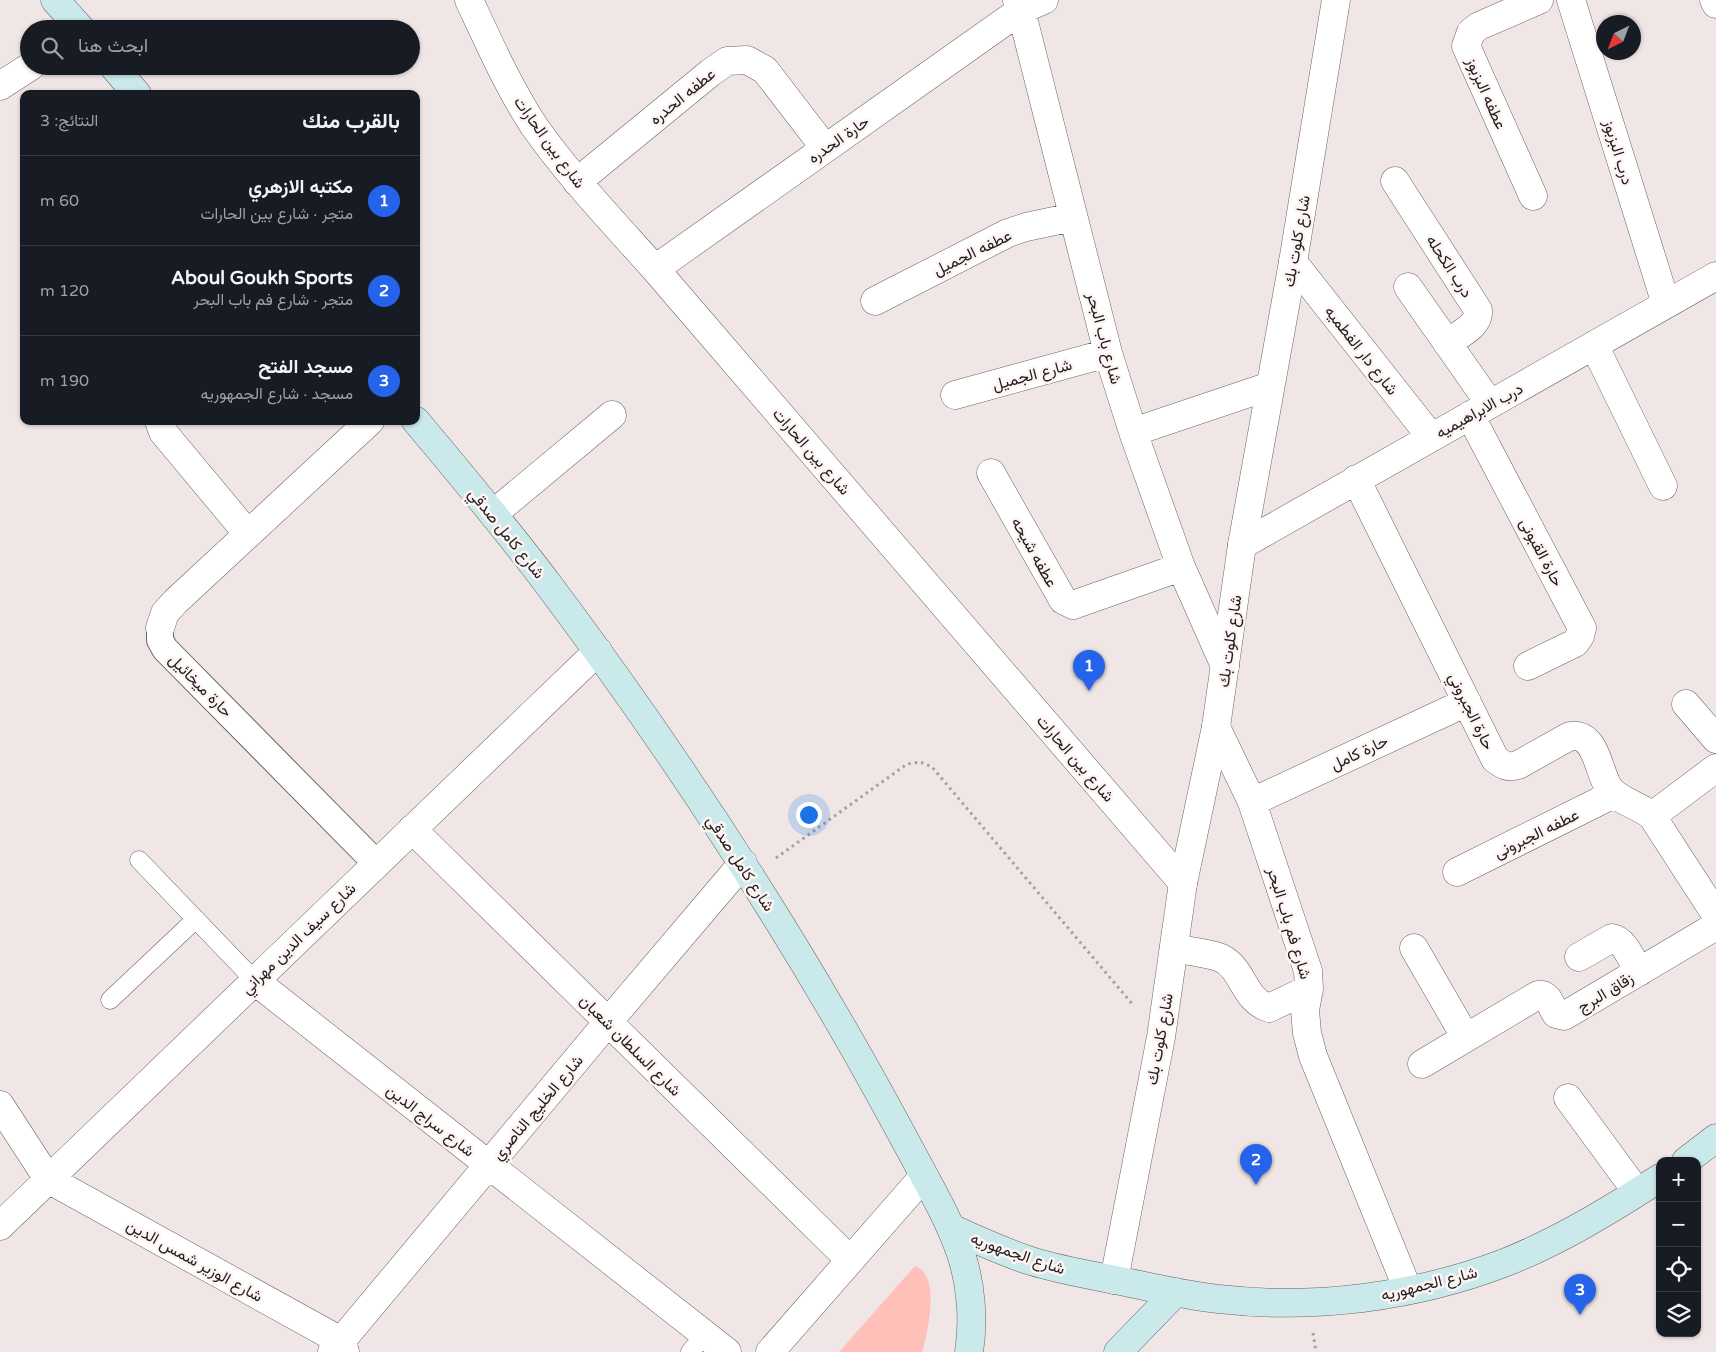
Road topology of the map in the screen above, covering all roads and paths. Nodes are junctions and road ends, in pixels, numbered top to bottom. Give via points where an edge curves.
1 (55, 0) edge
2 (469, 0) edge
3 (1336, 0) edge
4 (1539, 0) edge
5 (1571, 0) edge
6 (1714, 0) edge
7 (1027, 3) edge
8 (1716, 4) edge
9 (73, 20) edge
10 (20, 73) edge
11 (121, 75) edge
12 (0, 86) edge
13 (134, 90) edge
14 (826, 148) junction
15 (1395, 181) dead end
16 (577, 182) junction
17 (1533, 196) dead end
18 (1074, 217) junction
19 (1293, 262) junction
20 (655, 269) junction
21 (1716, 276) edge
22 (1408, 287) dead end
23 (875, 301) dead end
24 (1666, 304) junction
25 (1447, 343) junction
26 (1594, 345) junction
27 (1108, 353) junction
28 (1270, 386) junction
29 (955, 395) dead end
30 (1480, 409) junction
31 (612, 415) dead end
32 (160, 425) edge
33 (366, 425) edge
34 (419, 425) edge
35 (1133, 432) junction
36 (1431, 437) junction
37 (991, 473) dead end
38 (1356, 479) junction
39 (1663, 486) dead end
40 (492, 514) junction
41 (248, 534) junction
42 (1242, 546) junction
43 (1181, 568) junction
44 (160, 628) joint
45 (598, 651) junction
46 (1225, 666) junction
47 (1528, 666) dead end
48 (1467, 702) junction
49 (1686, 704) dead end
50 (1216, 727) junction
51 (1716, 739) edge
52 (1716, 768) edge
53 (1614, 794) junction
54 (1252, 802) junction
55 (1652, 816) junction
56 (412, 829) junction
57 (139, 860) dead end
58 (376, 863) junction
59 (747, 870) junction
60 (1457, 872) dead end
61 (1183, 883) junction
62 (1716, 915) edge
63 (196, 920) junction
64 (1716, 926) edge
65 (1174, 948) junction
66 (1414, 948) dead end
67 (1579, 957) dead end
68 (1639, 972) junction
69 (255, 980) junction
70 (1309, 989) junction
71 (110, 1000) dead end
72 (608, 1022) junction
73 (1161, 1037) junction
74 (1466, 1038) junction
75 (1422, 1064) dead end
76 (1568, 1098) dead end
77 (0, 1104) edge
78 (1716, 1138) edge
79 (1691, 1157) edge
80 (488, 1165) junction
81 (924, 1176) junction
82 (48, 1179) junction
83 (1656, 1180) edge
84 (1637, 1192) junction
85 (0, 1226) edge
86 (950, 1228) junction
87 (850, 1260) junction
88 (1114, 1280) junction
89 (1408, 1290) junction
90 (1176, 1292) junction
91 (697, 1343) edge
92 (340, 1348) edge
93 (727, 1352) edge
94 (770, 1352) edge
95 (968, 1352) edge
96 (1118, 1352) edge

1 - 9 main road
2 - 16 street, شارع بين الحارات via 498,65 534,126
3 - 19 street, شارع كلوت بك
4 - 17 street, عطفه البزبوز via 1479,26 1471,32 1466,46
5 - 24 street, درب البزبوز
6 - 8 street
7 - 14 street, حارة الحدره
7 - 18 street, شارع باب البحر
10 - 12 street
11 - 13 main road
14 - 16 street, عطفه الحدره via 765,70 747,60 727,61
14 - 20 street, حارة الحدره
15 - 25 street, درب الكحله via 1478,310 1476,322
16 - 20 street, شارع بين الحارات
18 - 23 street, عطفه الجميل via 1008,233
18 - 27 street, شارع باب البحر
19 - 28 street, شارع كلوت بك
19 - 36 street, شارع دار الفطميه
20 - 61 street, شارع بين الحارات
21 - 24 street, درب الابراهيميه
22 - 25 street
24 - 26 street, درب الابراهيميه
25 - 30 street
26 - 30 street, درب الابراهيميه
26 - 39 street
27 - 29 street, شارع الجميل
27 - 35 street, شارع باب البحر
28 - 35 street
28 - 42 street, شارع كلوت بك
30 - 36 street, درب الابراهيميه
30 - 47 street, حارة القبونى via 1582,628 1575,643
31 - 40 street
32 - 41 street via 162,432
33 - 41 street, حارة ميخائيل
34 - 40 main road, شارع كامل صدقي
35 - 43 street, شارع باب البحر
36 - 38 street, درب الابراهيميه
37 - 43 street, عطفه شيحه via 1063,600 1073,605
38 - 42 street, درب الابراهيميه
38 - 48 street, حارة الجبروني
40 - 45 main road, شارع كامل صدقي
41 - 44 street, حارة ميخائيل via 176,601 165,614
42 - 46 street, شارع كلوت بك
43 - 46 street, شارع باب البحر
44 - 58 street, حارة ميخائيل via 160,640 165,649
45 - 56 street, شارع سيف الدين مهراني
45 - 59 main road, شارع كامل صدقي
46 - 50 street, شارع كلوت بك
48 - 53 street, حارة الجبروني via 1495,759 1504,766 1518,765 1570,736 1578,735 1592,747
48 - 54 street, حارة كامل
49 - 51 street
50 - 54 street, شارع فم باب البحر
50 - 61 street, شارع كلوت بك
52 - 55 street
53 - 55 street
53 - 60 street, عطفه الجبرونى
54 - 70 street, شارع فم باب البحر via 1308,971
55 - 62 street
56 - 58 street, شارع سيف الدين مهراني
56 - 72 street, شارع السلطان شعبان
57 - 63 lane
58 - 69 street, شارع سيف الدين مهراني
59 - 72 street, شارع الخليج الناصري
59 - 73 path via 907,764 920,762 932,766
59 - 81 main road, شارع كامل صدقي via 811,974
61 - 65 street, شارع كلوت بك
63 - 69 lane
63 - 71 lane
64 - 68 street, زقاق البرج
65 - 70 street via 1221,958 1237,974 1251,997 1269,1008
65 - 73 street, شارع كلوت بك
66 - 74 street
67 - 68 street via 1617,938
68 - 74 street, زقاق البرج via 1564,1016 1556,1014 1548,999 1538,995
69 - 80 street, شارع سراج الدين
69 - 82 street, شارع سيف الدين مهراني
70 - 89 street, شارع فم باب البحر via 1306,1018 1313,1056
72 - 80 street, شارع الخليج الناصري
72 - 87 street, شارع السلطان شعبان
73 - 88 street, شارع كلوت بك
74 - 75 street, زقاق البرج
76 - 84 street
77 - 82 street
78 - 79 main road
80 - 91 street, شارع سراج الدين
80 - 92 street, شارع الخليج الناصري
81 - 86 main road, شارع كامل صدقي
81 - 87 street
82 - 85 street, شارع سيف الدين مهراني
82 - 92 street, شارع الوزير شمس الدين
83 - 84 main road, شارع الجمهوريه
84 - 89 main road, شارع الجمهوريه via 1550,1243 1504,1263
86 - 88 main road, شارع الجمهوريه via 1030,1260
86 - 95 main road, شارع كامل صدقي via 968,1285 971,1315
87 - 94 street
88 - 90 main road, شارع الجمهوريه
89 - 90 main road, شارع الجمهوريه via 1307,1302 1219,1299
90 - 96 main road
91 - 93 street, شارع سراج الدين

